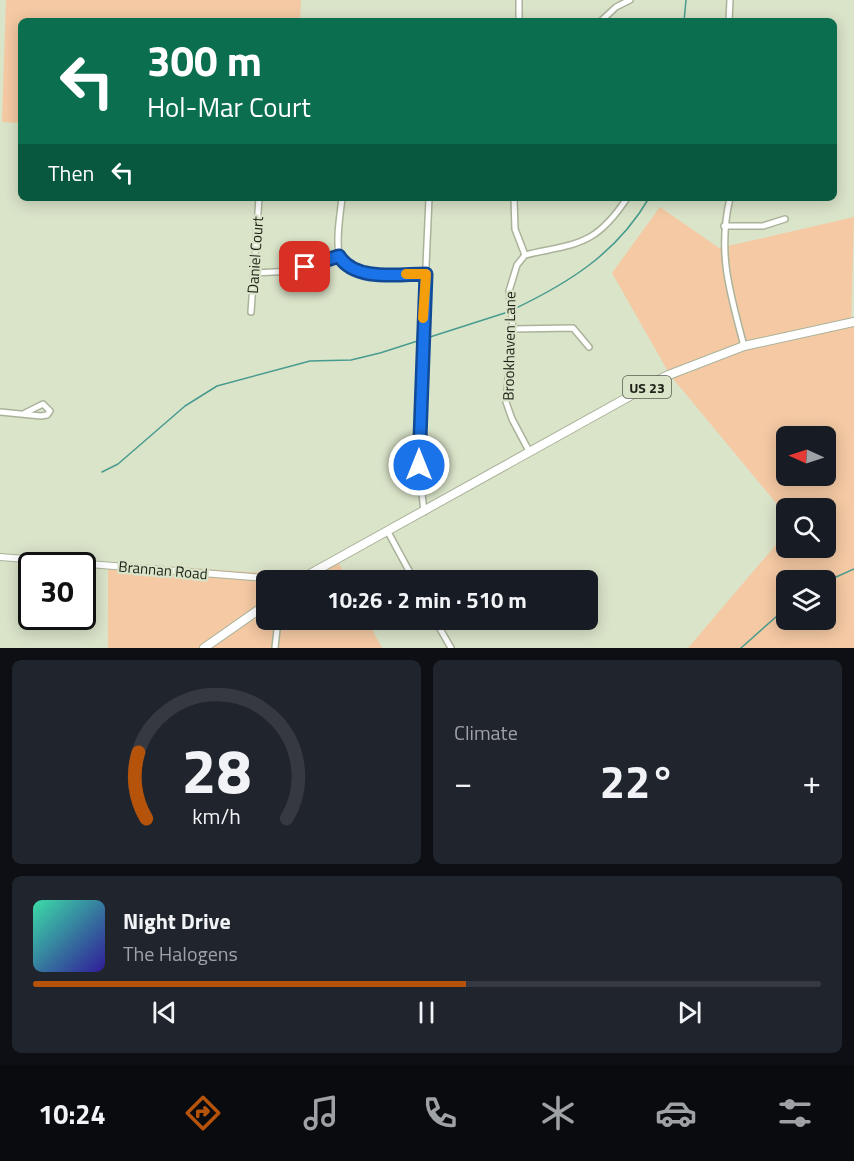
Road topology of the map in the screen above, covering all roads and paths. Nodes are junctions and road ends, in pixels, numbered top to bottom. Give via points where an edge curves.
1 (519, 0) edge
2 (630, 0) edge
3 (730, 0) edge
4 (519, 18) edge
5 (604, 18) edge
6 (729, 18) edge
7 (259, 201) edge
8 (342, 201) edge
9 (429, 201) edge
10 (513, 201) edge
11 (624, 201) edge
12 (729, 201) edge
13 (785, 219) dead end
14 (724, 226) junction
15 (525, 255) junction
16 (339, 256) junction
17 (255, 273) junction
18 (426, 274) junction
19 (251, 312) dead end
20 (854, 322) edge
21 (513, 329) junction
22 (744, 346) junction
23 (589, 347) dead end
24 (0, 412) edge
25 (25, 413) dead end
26 (529, 451) junction
27 (424, 512) junction
28 (388, 532) junction
29 (0, 556) edge
30 (318, 570) edge
31 (409, 570) edge
32 (256, 577) edge
33 (256, 612) edge
34 (277, 630) edge
35 (441, 630) edge
36 (204, 648) edge
37 (275, 648) edge
38 (451, 648) edge

1 - 4 street
2 - 5 street
3 - 6 street
7 - 17 street, Daniel Court
8 - 16 street
9 - 18 street
10 - 15 street via 514,224
11 - 15 street via 591,238
12 - 14 street
13 - 14 street via 763,226
14 - 22 street via 724,261
15 - 21 street, Brookhaven Lane via 517,265 509,291
16 - 17 street via 292,271
16 - 18 street via 346,266 360,273
17 - 19 street, Daniel Court
18 - 27 street via 419,455
20 - 22 main road, US 23
21 - 23 street via 573,328
21 - 26 street, Brookhaven Lane via 506,402
22 - 26 main road, US 23 via 666,376
24 - 25 street
26 - 27 main road, US 23
27 - 28 main road, US 23
28 - 30 main road, US 23
28 - 31 street
29 - 32 street, Brannan Road
33 - 36 main road
34 - 37 street
35 - 38 street

